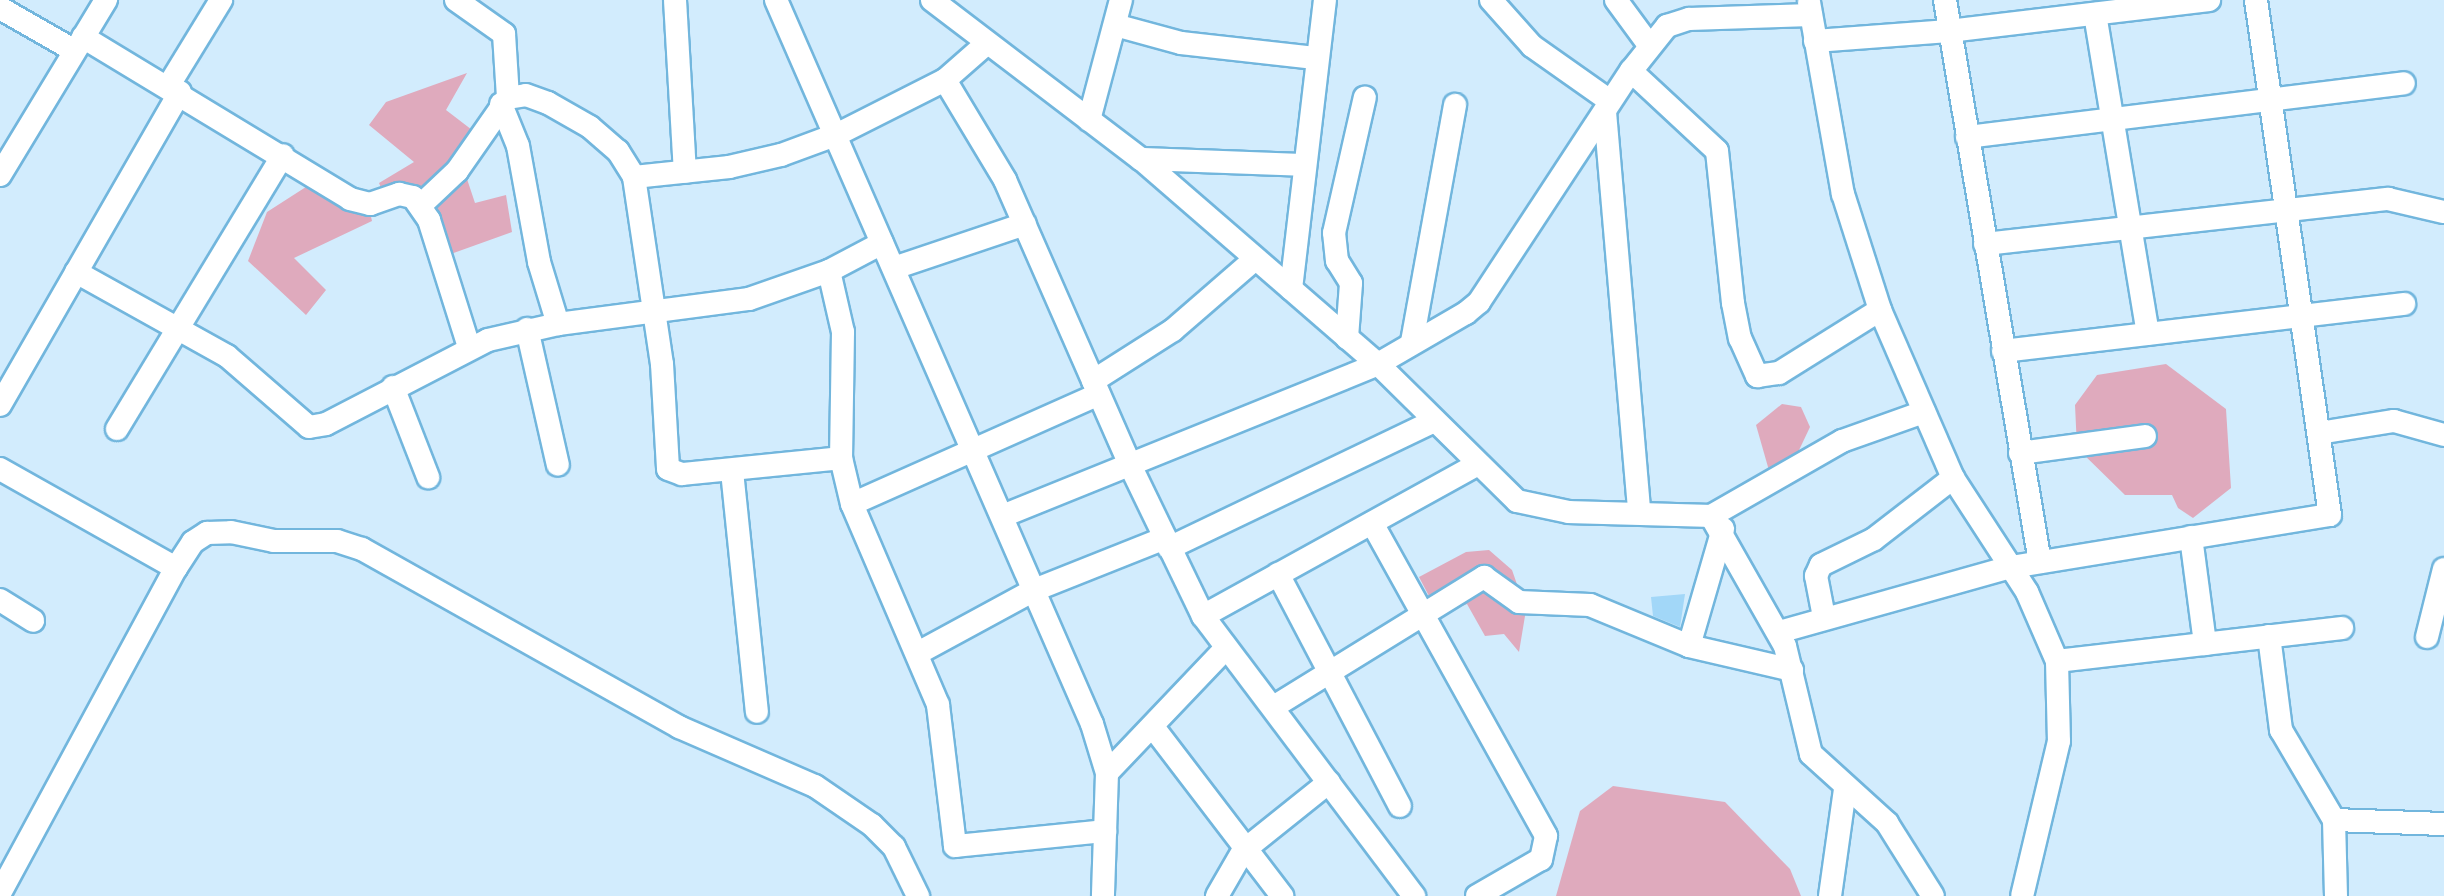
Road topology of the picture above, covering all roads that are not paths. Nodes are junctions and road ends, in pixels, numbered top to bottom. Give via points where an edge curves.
1 (106, 0) edge
2 (221, 0) edge
3 (456, 0) edge
4 (675, 0) edge
5 (776, 0) edge
6 (932, 0) edge
7 (1121, 0) edge
8 (1325, 0) edge
9 (1491, 0) edge
10 (1616, 0) edge
11 (1945, 0) edge
12 (2209, 0) edge
13 (2256, 0) edge
14 (0, 8) edge
15 (1810, 8) edge
16 (2095, 14) junction
17 (1115, 25) junction
18 (1949, 31) junction
19 (1815, 41) junction
20 (79, 44) junction
21 (986, 44) junction
22 (1649, 45) junction
23 (1315, 58) junction
24 (1631, 71) junction
25 (945, 80) junction
26 (2404, 83) dead end
27 (174, 88) junction
28 (1365, 97) dead end
29 (2271, 100) junction
30 (504, 101) junction
31 (1455, 105) dead end
32 (1608, 106) junction
33 (2112, 119) junction
34 (1089, 120) junction
35 (838, 134) junction
36 (1967, 137) junction
37 (283, 155) junction
38 (1141, 159) junction
39 (1304, 165) junction
40 (685, 172) junction
41 (0, 175) edge
42 (634, 177) junction
43 (422, 204) junction
44 (2287, 210) junction
45 (2444, 212) edge
46 (1025, 224) junction
47 (2130, 228) junction
48 (882, 243) junction
49 (1985, 244) junction
50 (1255, 259) junction
51 (894, 268) junction
52 (829, 271) junction
53 (76, 272) junction
54 (1291, 289) junction
55 (2404, 304) dead end
56 (1880, 310) junction
57 (652, 315) junction
58 (2302, 316) junction
59 (558, 324) junction
60 (175, 326) junction
61 (527, 329) junction
62 (2148, 334) junction
63 (1347, 338) junction
64 (1412, 342) junction
65 (469, 347) junction
66 (2003, 351) junction
67 (1378, 364) junction
68 (393, 387) junction
69 (1096, 387) junction
70 (0, 405) edge
71 (1924, 412) junction
72 (1434, 421) junction
73 (117, 429) dead end
74 (2319, 433) junction
75 (2444, 435) edge
76 (2145, 436) dead end
77 (975, 446) junction
78 (2020, 453) junction
79 (841, 458) junction
80 (558, 465) dead end
81 (1130, 465) junction
82 (1477, 465) junction
83 (0, 469) edge
84 (732, 471) junction
85 (428, 477) dead end
86 (1953, 478) junction
87 (852, 504) junction
88 (1639, 512) junction
89 (1005, 515) junction
90 (1717, 522) junction
91 (1372, 523) junction
92 (2191, 537) junction
93 (1167, 543) junction
94 (2040, 562) junction
95 (2011, 567) junction
96 (176, 568) junction
97 (2444, 569) edge
98 (1278, 574) junction
99 (1032, 591) junction
100 (0, 600) edge
101 (1422, 613) junction
102 (1203, 616) junction
103 (1824, 617) junction
104 (33, 621) dead end
105 (2342, 628) dead end
106 (1779, 632) junction
107 (2269, 636) junction
108 (2427, 637) dead end
109 (2205, 644) junction
110 (1689, 646) junction
111 (1225, 649) junction
112 (918, 653) junction
113 (2057, 661) junction
114 (1328, 669) junction
115 (1792, 670) junction
116 (1275, 706) junction
117 (757, 712) dead end
118 (1153, 727) junction
119 (1107, 773) junction
120 (1329, 782) junction
121 (1845, 789) junction
122 (1400, 806) dead end
123 (2334, 820) junction
124 (2444, 824) edge
125 (1105, 831) junction
126 (1243, 851) junction
127 (0, 893) edge
128 (1408, 893) edge
129 (1105, 895) edge
130 (918, 896) edge
131 (1217, 896) edge
132 (1282, 896) edge
133 (1477, 896) edge
134 (1830, 896) edge
135 (1933, 896) edge
136 (2022, 896) edge
137 (2336, 896) edge

1 - 20 street
2 - 27 street
3 - 30 street via 504,34
4 - 40 street
5 - 35 street
6 - 21 street
7 - 17 street
8 - 23 street
9 - 32 street via 1532,46
10 - 22 street
11 - 18 street
12 - 16 street
13 - 29 street
14 - 20 street
15 - 19 street
15 - 22 street via 1689,19 1667,26
16 - 18 street
16 - 33 street
17 - 23 street via 1181,43
17 - 34 street
18 - 19 street
18 - 36 street
19 - 56 street via 1843,194
20 - 27 street
20 - 41 street
21 - 25 street
21 - 34 street
22 - 24 street
23 - 39 street
24 - 32 street
24 - 56 street via 1717,151 1735,315 1757,376 1779,373
25 - 35 street
25 - 46 street
26 - 29 street
27 - 37 street
27 - 53 street
28 - 63 street via 1334,233 1337,261 1351,283
29 - 33 street
29 - 44 street
30 - 42 street via 526,95 590,127 618,151
30 - 43 street via 457,171
30 - 59 street
31 - 64 street
32 - 64 street via 1479,302
32 - 88 street
33 - 36 street
33 - 47 street
34 - 38 street
35 - 40 street via 753,164
35 - 48 street
36 - 49 street
37 - 43 street via 359,204 405,193
37 - 60 street
38 - 39 street
38 - 50 street
39 - 54 street
40 - 42 street
42 - 57 street
43 - 65 street
44 - 45 street via 2388,199
44 - 47 street
44 - 58 street
46 - 51 street
46 - 69 street
47 - 49 street
47 - 62 street
48 - 51 street
48 - 52 street
49 - 66 street
50 - 54 street
50 - 69 street
51 - 77 street
52 - 57 street via 749,299
52 - 79 street via 843,332
53 - 60 street
53 - 70 street
54 - 63 street
55 - 58 street
56 - 71 street
57 - 59 street
57 - 84 street via 662,364 666,466 682,474
58 - 62 street
58 - 74 street
59 - 61 street
60 - 68 street via 247,371 309,427 326,424
60 - 73 street
61 - 65 street
61 - 80 street
62 - 66 street
63 - 67 street
64 - 67 street
65 - 68 street
66 - 78 street
67 - 72 street
67 - 81 street
68 - 85 street
69 - 77 street
69 - 81 street
71 - 86 street
71 - 90 street via 1842,441
72 - 82 street
72 - 93 street
74 - 75 street via 2394,421
74 - 92 street via 2330,515
76 - 78 street
77 - 87 street
77 - 89 street
78 - 94 street
79 - 84 street
79 - 87 street
81 - 89 street
81 - 93 street
82 - 88 street via 1517,501 1539,508
82 - 91 street
83 - 96 street
84 - 117 street
86 - 95 street
86 - 103 street via 1874,539 1821,565 1816,576
87 - 112 street
88 - 90 street
89 - 99 street
90 - 106 street
90 - 110 street
91 - 98 street
91 - 101 street
92 - 94 street
92 - 109 street
93 - 99 street
93 - 102 street
94 - 95 street
95 - 103 street via 1904,601
95 - 113 street
96 - 127 street
96 - 130 street via 193,542 207,533 274,541 324,539 362,549 679,727 841,801 894,847
97 - 108 street
98 - 102 street
98 - 114 street
99 - 112 street
99 - 119 street via 1092,724
100 - 104 street
101 - 110 street via 1484,577 1519,602 1590,605
101 - 114 street
101 - 133 street via 1546,836 1541,859
102 - 111 street
103 - 106 street
105 - 107 street
106 - 115 street
107 - 109 street
107 - 123 street via 2281,730
109 - 113 street
110 - 115 street
111 - 116 street
111 - 118 street
112 - 125 street via 938,705 958,849
113 - 136 street via 2059,741
114 - 116 street
114 - 122 street
115 - 121 street via 1804,741
116 - 120 street
118 - 119 street
118 - 126 street
119 - 125 street
120 - 126 street
120 - 128 street
121 - 134 street
121 - 135 street via 1905,844
123 - 124 street
123 - 137 street
125 - 129 street
126 - 131 street
126 - 132 street

